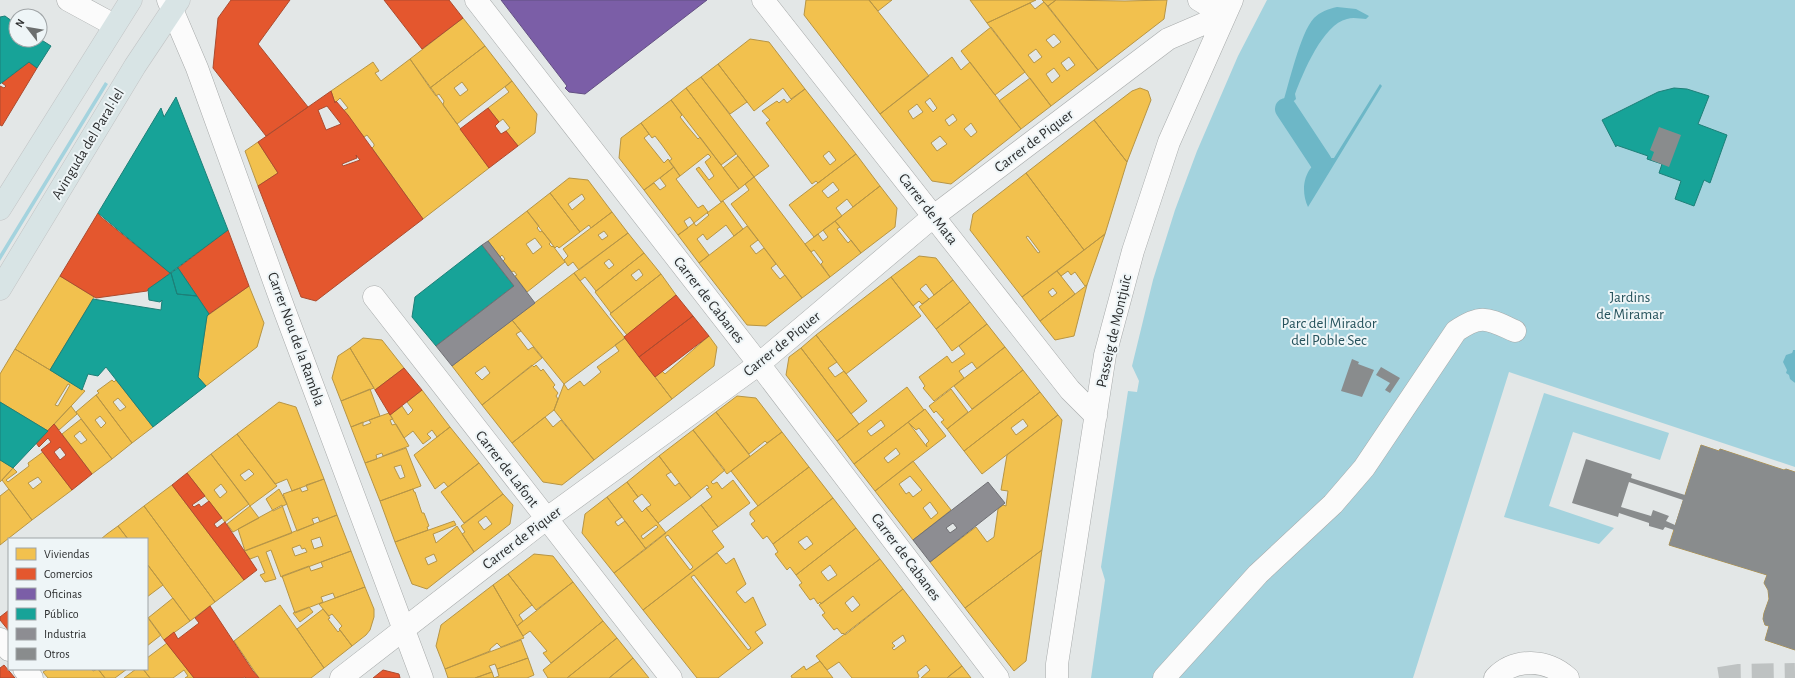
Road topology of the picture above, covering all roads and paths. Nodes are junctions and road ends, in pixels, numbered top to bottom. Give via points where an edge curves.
1 (68, 0) edge
2 (131, 0) edge
3 (476, 0) edge
4 (763, 0) edge
5 (1199, 0) edge
6 (173, 3) edge
7 (1228, 8) edge
8 (114, 25) junction
9 (0, 209) edge
10 (934, 216) junction
11 (0, 289) edge
12 (374, 297) dead end
13 (1515, 331) dead end
14 (760, 364) junction
15 (1096, 416) junction
16 (546, 519) junction
17 (404, 629) junction
18 (0, 639) edge
19 (8, 649) edge
20 (25, 670) edge
21 (32, 678) edge
22 (341, 678) edge
23 (422, 678) edge
24 (671, 678) edge
25 (998, 678) edge
26 (1057, 678) edge
27 (1164, 678) edge
28 (1495, 678) edge
29 (1568, 678) edge

1 - 8 street
2 - 8 main road
3 - 14 street, Carrer de Cabanes
4 - 10 street, Carrer de Mata
5 - 7 street
6 - 11 main road, Avinguda del Paral·lel
6 - 17 street, Carrer Nou de la Rambla via 301,356
7 - 10 street, Carrer de Piquer via 1168,39
7 - 15 street, Passeig de Montjuïc via 1169,142 1148,204 1105,355
8 - 9 main road
10 - 14 street, Carrer de Piquer
10 - 15 street, Carrer de Mata via 1070,390
12 - 16 street, Carrer de Lafont
13 - 27 street via 1490,320 1478,319 1471,320 1456,330 1364,468 1333,504 1258,574
14 - 16 street, Carrer de Piquer
14 - 25 street, Carrer de Cabanes
15 - 26 street, Passeig de Montjuïc via 1057,664
16 - 17 street, Carrer de Piquer
16 - 24 street, Carrer de Lafont
17 - 22 street, Carrer de Piquer
17 - 23 street, Carrer Nou de la Rambla
18 - 19 street
20 - 21 street
28 - 29 street via 1513,666 1529,662 1546,664

